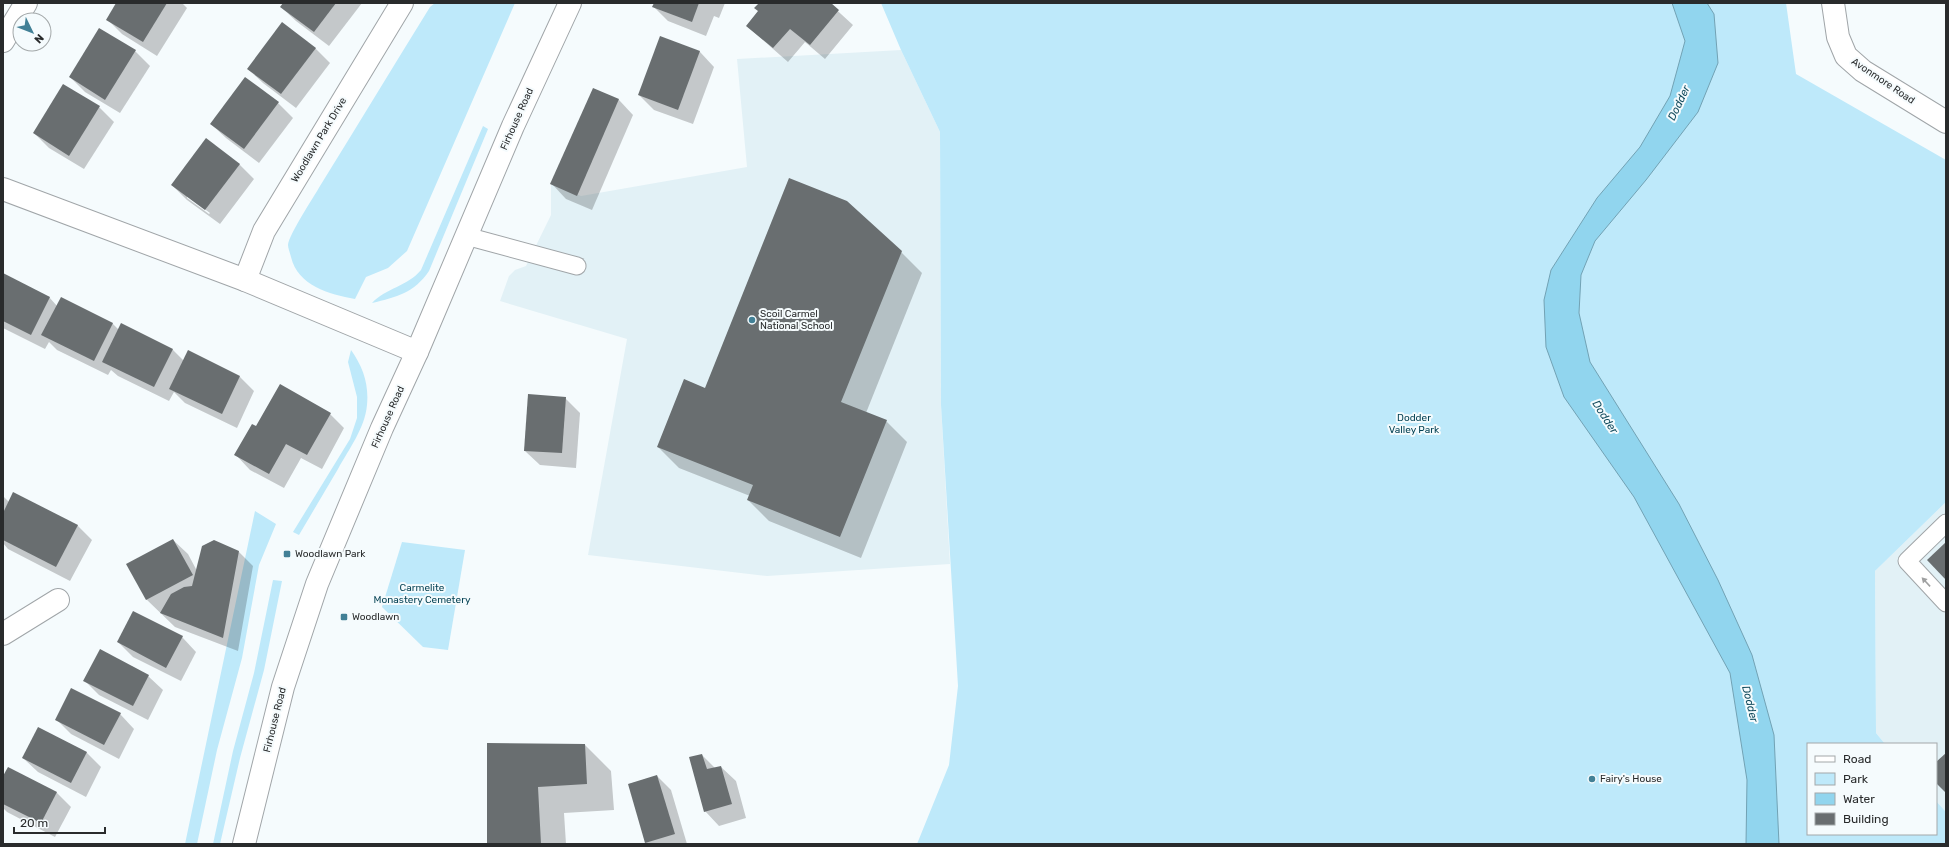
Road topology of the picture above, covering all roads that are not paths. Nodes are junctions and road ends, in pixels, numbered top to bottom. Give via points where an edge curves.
1 (26, 3) edge
2 (402, 3) edge
3 (570, 3) edge
4 (1834, 3) edge
5 (3, 41) edge
6 (1946, 122) edge
7 (3, 189) edge
8 (466, 236) junction
9 (578, 266) dead end
10 (245, 280) junction
11 (417, 352) junction
12 (1946, 523) edge
13 (58, 600) dead end
14 (1946, 603) edge
15 (3, 634) edge
16 (244, 844) edge

1 - 5 street
2 - 10 street, Woodlawn Park Drive via 264,231
3 - 8 street, Firhouse Road
4 - 6 street, Avonmore Road via 1838,37 1846,56 1863,71
7 - 10 street
8 - 9 lane
8 - 11 street, Firhouse Road
10 - 11 street
11 - 16 street, Firhouse Road via 382,428 317,584 283,687
14 -> 12 lane via 1907,561
13 - 15 street

